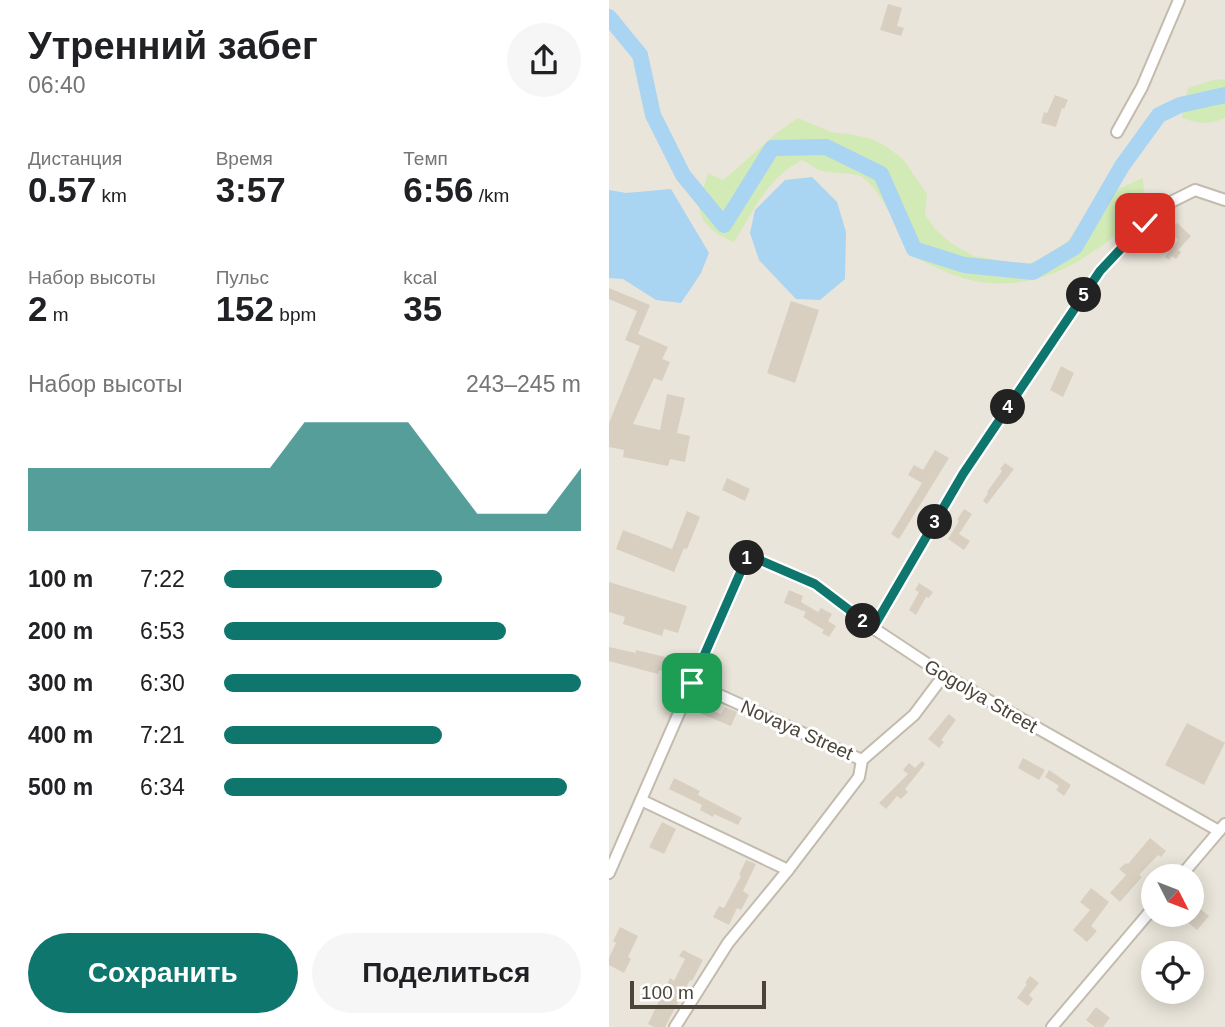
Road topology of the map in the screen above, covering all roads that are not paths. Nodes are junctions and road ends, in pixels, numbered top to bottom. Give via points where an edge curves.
1 (1179, 0) edge
2 (1117, 132) dead end
3 (1225, 200) edge
4 (873, 628) junction
5 (944, 676) junction
6 (692, 683) junction
7 (862, 760) junction
8 (641, 800) junction
9 (1222, 827) edge
10 (1191, 864) edge
11 (788, 870) junction
12 (609, 873) edge
13 (1141, 922) edge
14 (675, 1027) edge
15 (1052, 1027) edge

1 - 2 street
3 - 4 street via 1195,190 1169,204 1100,271 963,474
4 - 5 street, Gogolya Street
4 - 6 street, Gogolya Street via 815,584 748,555
5 - 7 street, Novaya Street via 914,715
5 - 9 street, Gogolya Street
6 - 7 street, Novaya Street
6 - 8 street
7 - 11 street, Novaya Street via 859,777
8 - 11 street
8 - 12 street
9 - 10 street
11 - 14 street, Novaya Street via 728,943
13 - 15 street

